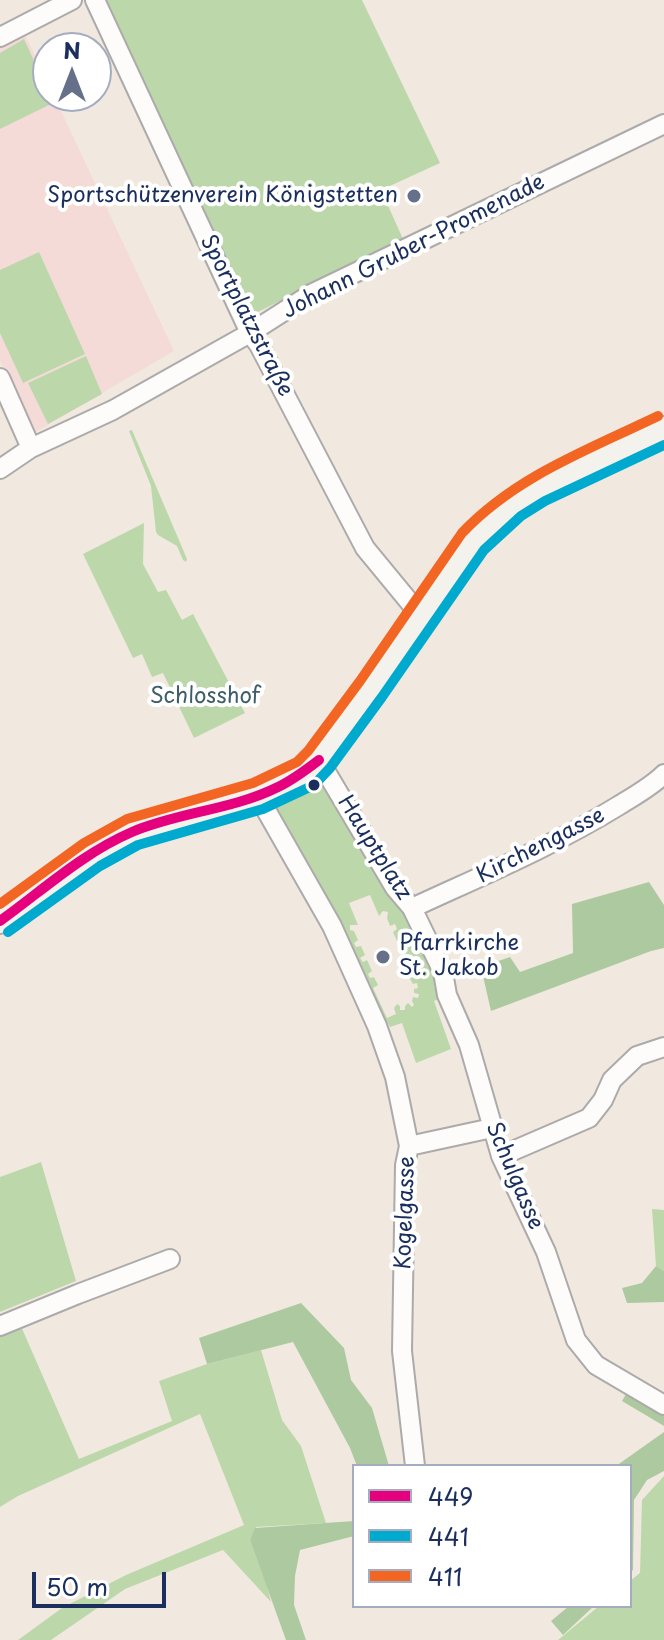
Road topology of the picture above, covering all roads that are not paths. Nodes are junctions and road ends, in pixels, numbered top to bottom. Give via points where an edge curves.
1 (72, 0) edge
2 (95, 0) edge
3 (0, 37) edge
4 (664, 124) edge
5 (250, 333) junction
6 (0, 378) edge
7 (662, 434) edge
8 (31, 448) junction
9 (0, 469) edge
10 (421, 616) junction
11 (319, 760) junction
12 (664, 774) edge
13 (258, 796) junction
14 (412, 908) junction
15 (0, 921) edge
16 (664, 1047) edge
17 (492, 1128) junction
18 (409, 1146) junction
19 (501, 1156) junction
20 (170, 1259) dead end
21 (0, 1326) edge
22 (664, 1405) edge
23 (415, 1464) edge

1 - 3 street
2 - 5 street, Sportplatzstraße
4 - 5 street, Johann Gruber-Promenade via 311,294
5 - 8 street, Johann Gruber-Promenade via 113,410
5 - 10 street, Sportplatzstraße via 365,548
6 - 8 street
7 - 10 main road via 562,476 513,505 473,541
8 - 9 street, Johann Gruber-Promenade
10 - 11 main road
11 - 13 main road via 305,774
11 - 14 street, Hauptplatz
12 - 14 street, Kirchengasse via 602,816
13 - 15 main road via 132,832 92,854
13 - 18 street, Kogelgasse via 332,926 377,1026 395,1077
14 - 17 street, Schulgasse via 443,972
16 - 19 street via 637,1056 612,1080 589,1118
17 - 18 street
17 - 19 street, Schulgasse
18 - 23 street, Kogelgasse via 402,1351
19 - 22 street, Schulgasse via 546,1252 576,1340 596,1365
20 - 21 street

